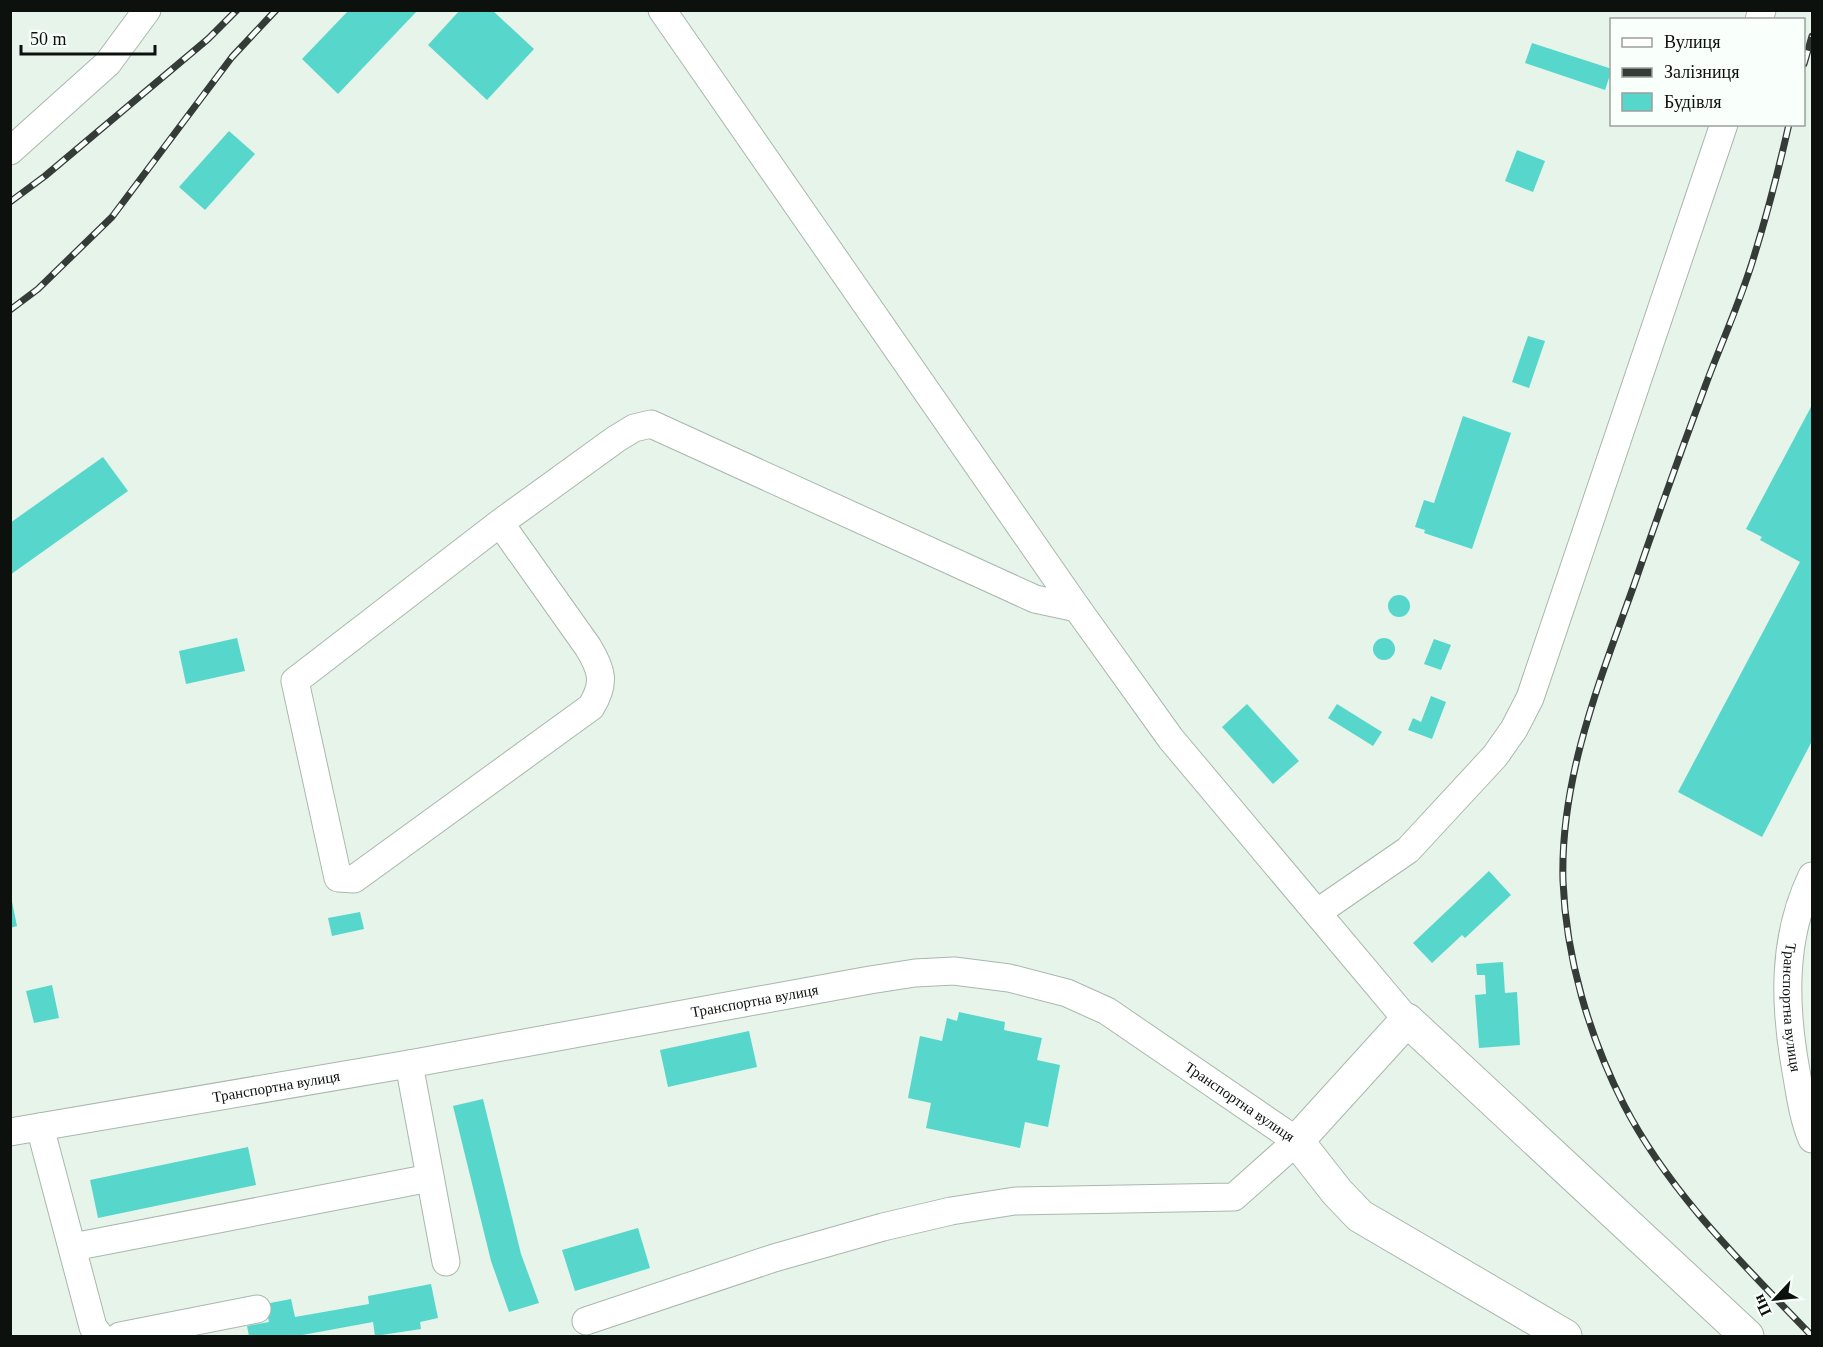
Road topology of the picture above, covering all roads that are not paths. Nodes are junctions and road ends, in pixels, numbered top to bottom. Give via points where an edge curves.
1 (147, 10) edge
2 (662, 10) edge
3 (1723, 126) edge
4 (10, 151) edge
5 (500, 524) junction
6 (1077, 608) junction
7 (1812, 876) edge
8 (1318, 912) junction
9 (1407, 1020) junction
10 (409, 1064) junction
11 (40, 1127) junction
12 (10, 1132) edge
13 (1812, 1139) edge
14 (1298, 1141) junction
15 (430, 1178) junction
16 (73, 1247) junction
17 (446, 1262) dead end
18 (257, 1309) dead end
19 (586, 1321) dead end
20 (100, 1336) edge
21 (120, 1336) edge
22 (1565, 1336) edge
23 (1747, 1336) edge

1 - 4 street via 108,63
2 - 6 street
3 - 8 street via 1530,698 1496,756 1408,850
5 - 5 street via 295,681 338,878 354,879 591,707 600,692 602,678 588,646
5 - 6 street via 616,439 633,428 651,424 1035,599
6 - 8 street via 1171,739
7 - 13 street, Транспортна вулиця via 1792,935 1787,976 1792,1053
8 - 9 street
9 - 14 main road, Транспортна вулиця
9 - 23 main road
10 - 11 street, Транспортна вулиця
10 - 14 street, Транспортна вулиця via 870,980 954,971 1009,978 1067,993 1107,1011
10 - 15 street
11 - 12 street, Транспортна вулиця
11 - 16 street
14 - 19 street via 1234,1197 1015,1201 951,1211 774,1258
14 - 22 main road via 1360,1216
15 - 16 street
15 - 17 street
16 - 20 street via 93,1327
18 - 21 street

